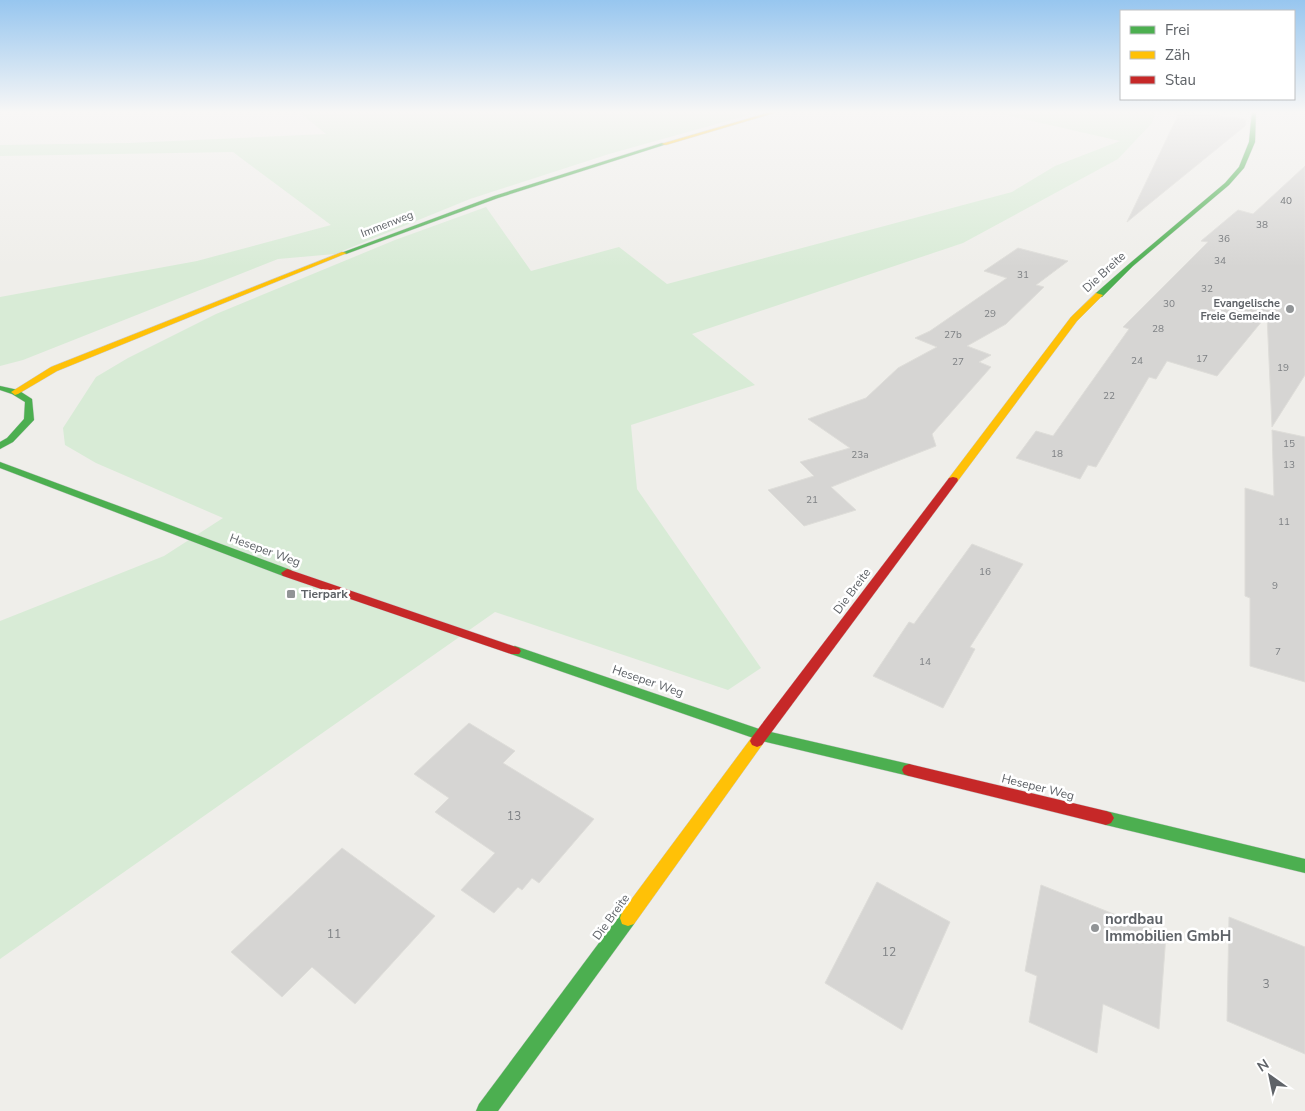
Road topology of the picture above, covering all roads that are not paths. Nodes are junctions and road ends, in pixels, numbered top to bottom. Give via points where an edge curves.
1 (601, 163) edge
2 (1244, 163) edge
3 (0, 388) edge
4 (15, 392) junction
5 (0, 446) edge
6 (0, 465) edge
7 (762, 734) junction
8 (1305, 866) edge
9 (486, 1111) edge

1 - 4 street, Immenweg via 403,230 54,369
2 - 7 street, Die Breite via 1227,184 1131,265 1074,319
3 - 4 street
4 - 5 street via 29,402 28,420
6 - 7 street, Heseper Weg via 302,578
7 - 8 street, Heseper Weg
7 - 9 street, Die Breite

